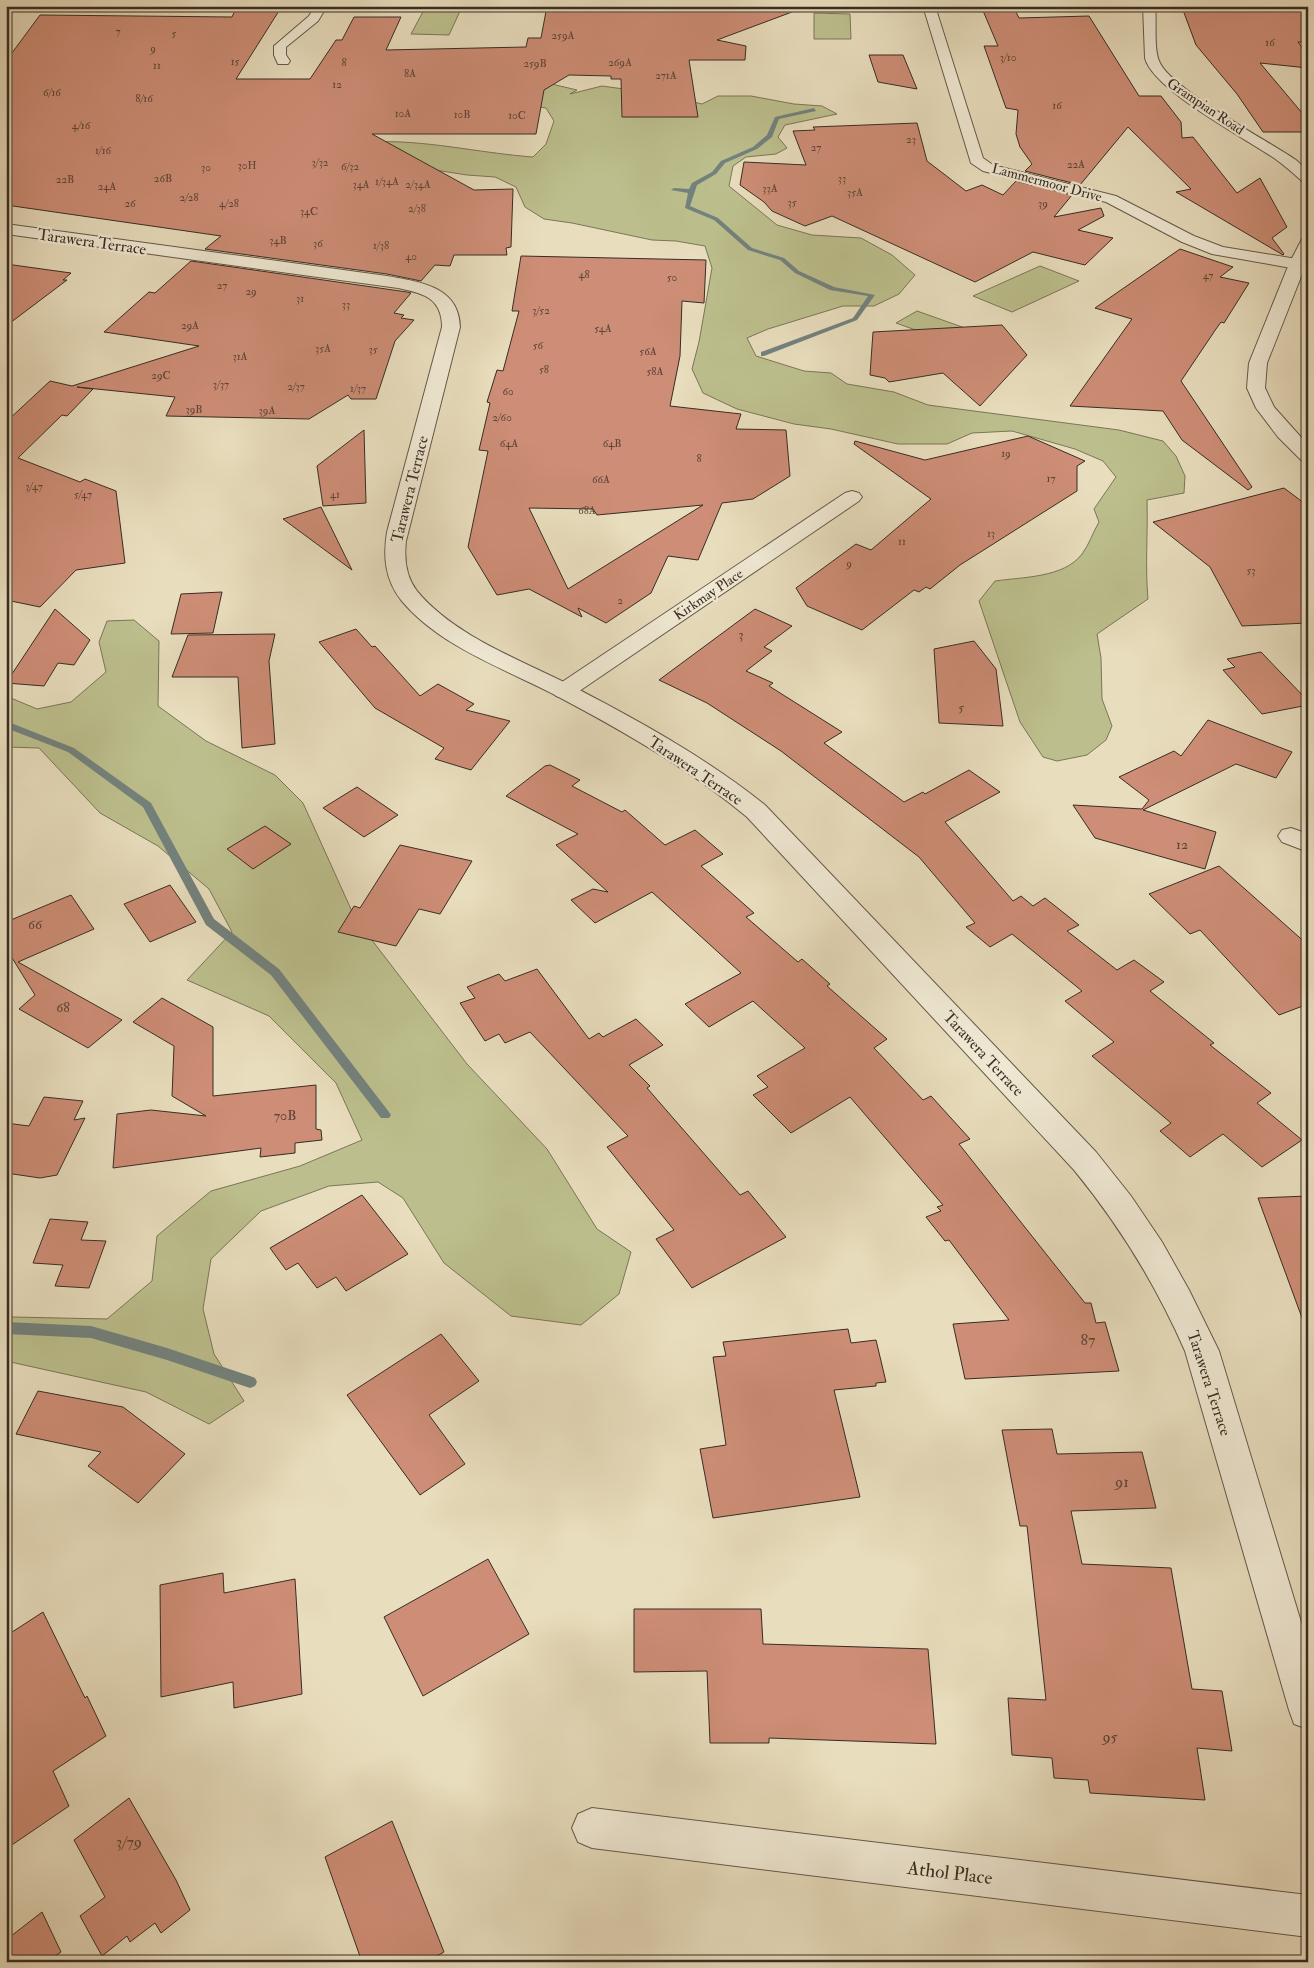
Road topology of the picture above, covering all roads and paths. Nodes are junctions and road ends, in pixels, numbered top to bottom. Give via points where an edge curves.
1 (321, 6) edge
2 (929, 6) edge
3 (1149, 6) edge
4 (283, 61) dead end
5 (1308, 179) edge
6 (6, 229) edge
7 (1308, 242) edge
8 (1297, 264) junction
9 (1308, 456) edge
10 (852, 497) dead end
11 (564, 691) junction
12 (1308, 1710) edge
13 (592, 1828) dead end
14 (1308, 1916) edge

1 - 4 street via 314,18 280,46
2 - 8 street, Lammermoor Drive via 976,160 988,168 1111,200 1218,251
3 - 5 street, Grampian Road via 1153,62 1159,73 1291,163
6 - 11 street, Tarawera Terrace via 387,281 439,296 450,310 451,327 395,538 394,564 407,594 437,622
7 - 8 street
8 - 9 street via 1258,363 1256,388 1265,408
10 - 11 street, Kirkmay Place
11 - 12 street, Tarawera Terrace via 707,773 756,811 1086,1161 1114,1195 1162,1268 1202,1351
13 - 14 street, Athol Place

